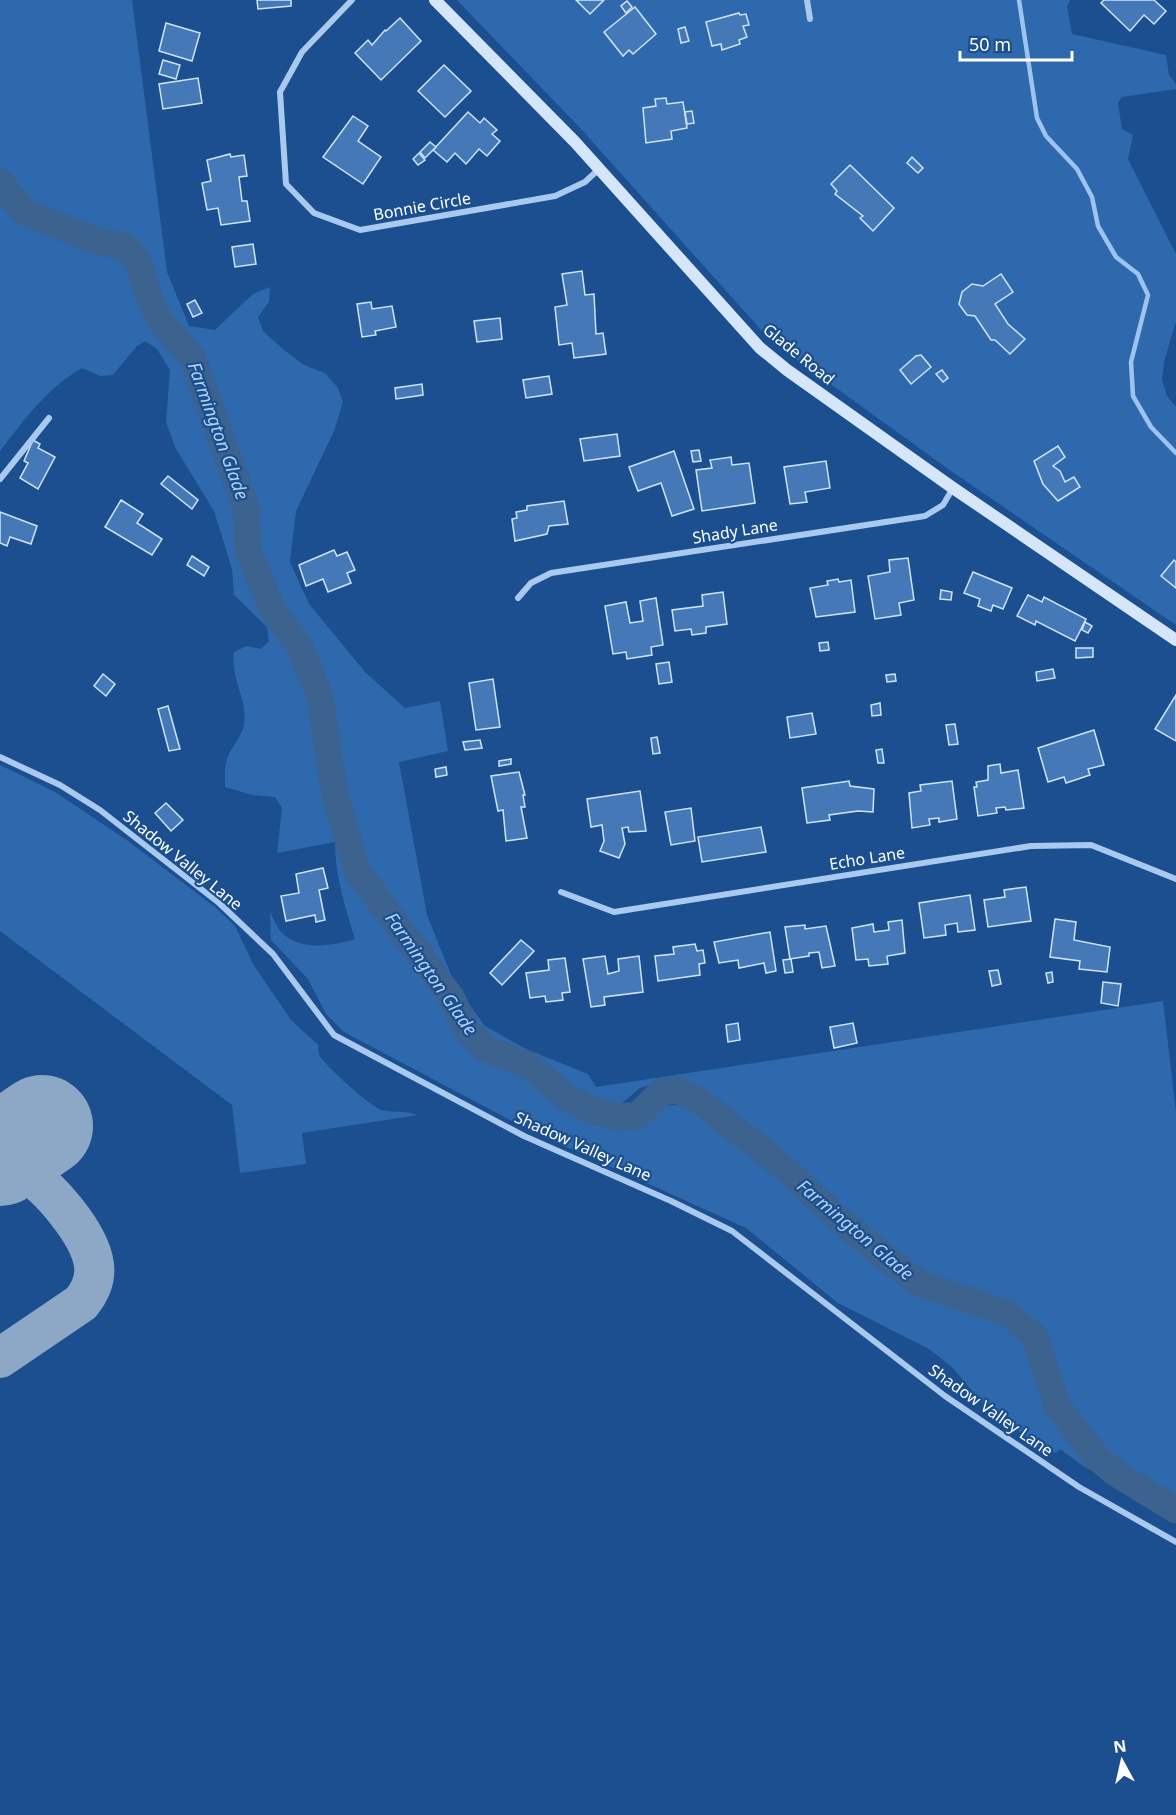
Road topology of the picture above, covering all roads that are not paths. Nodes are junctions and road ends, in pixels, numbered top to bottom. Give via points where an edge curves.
1 (352, 0) edge
2 (435, 0) edge
3 (807, 0) edge
4 (810, 19) dead end
5 (599, 169) junction
6 (49, 418) dead end
7 (0, 479) edge
8 (953, 488) junction
9 (518, 598) dead end
10 (1176, 640) edge
11 (0, 757) edge
12 (1176, 879) edge
13 (561, 892) dead end
14 (1176, 1542) edge

1 - 5 street, Bonnie Circle via 302,52 280,92 286,184 314,213 360,230 555,196 585,182
2 - 5 street, Glade Road
3 - 4 street
5 - 8 street, Glade Road via 760,348
6 - 7 street
8 - 9 street, Shady Lane via 943,505 925,516 551,573 531,583
8 - 10 street, Glade Road
11 - 14 street, Shadow Valley Lane via 80,797 219,903 273,954 334,1035 524,1136 732,1231 945,1396 1079,1487
12 - 13 street, Echo Lane via 1091,845 1031,846 614,912

